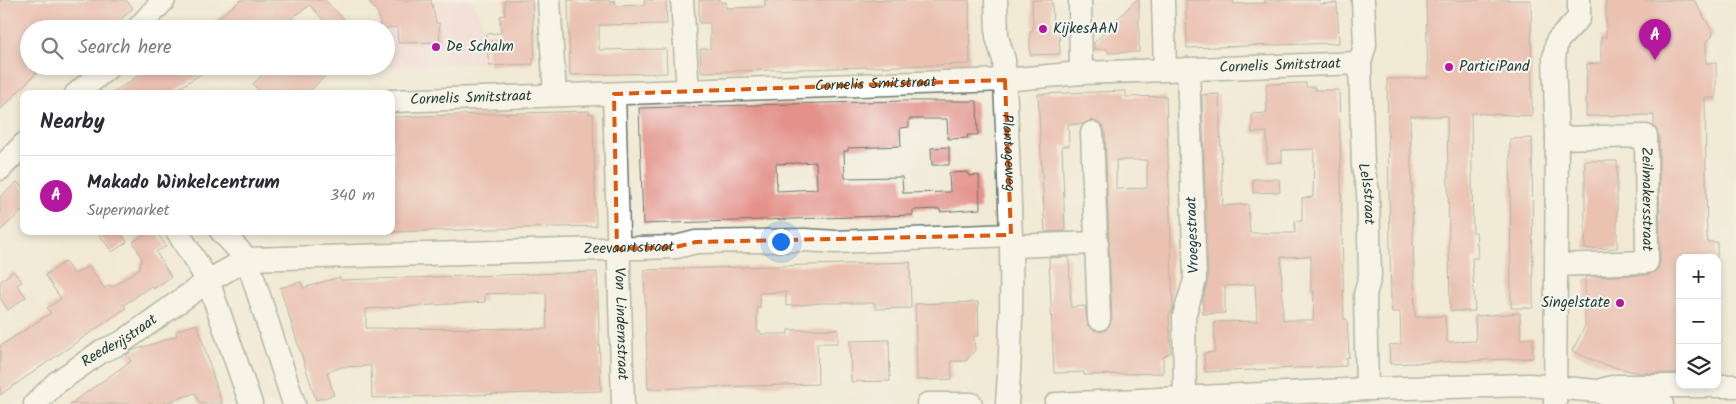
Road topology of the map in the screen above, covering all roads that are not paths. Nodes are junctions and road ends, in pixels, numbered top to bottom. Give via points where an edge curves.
1 (164, 0) edge
2 (549, 0) edge
3 (682, 0) edge
4 (996, 0) edge
5 (1011, 0) edge
6 (1080, 0) edge
7 (1163, 0) edge
8 (1364, 0) edge
9 (1579, 0) edge
10 (145, 20) edge
11 (1360, 63) junction
12 (1165, 69) junction
13 (1188, 69) junction
14 (1004, 70) junction
15 (1081, 73) junction
16 (100, 75) edge
17 (83, 90) edge
18 (688, 91) junction
19 (554, 94) junction
20 (614, 94) junction
21 (395, 100) edge
22 (1092, 133) dead end
23 (1557, 138) junction
24 (20, 148) edge
25 (0, 169) edge
26 (182, 235) edge
27 (226, 235) edge
28 (1011, 240) junction
29 (1097, 243) junction
30 (618, 249) junction
31 (247, 259) junction
32 (1557, 265) junction
33 (208, 281) junction
34 (1099, 319) dead end
35 (1736, 386) edge
36 (1367, 388) junction
37 (1598, 391) junction
38 (1555, 395) edge
39 (1185, 399) junction
40 (35, 404) edge
41 (251, 404) edge
42 (294, 404) edge
43 (624, 404) edge
44 (928, 404) edge
45 (971, 404) edge
46 (1007, 404) edge
47 (1056, 404) edge
48 (1662, 404) edge

1 - 10 street
2 - 19 street
3 - 18 street
4 - 14 street, Plantageweg via 997,37
5 - 14 street, Plantageweg via 1011,36
6 - 15 street
7 - 12 street
8 - 11 street, Lelsstraat via 1365,45
9 - 23 street via 1579,18 1557,41 1554,58
11 - 13 street, Cornelis Smitstraat
11 - 36 street, Lelsstraat via 1370,276 1364,295
12 - 13 street, Cornelis Smitstraat
12 - 15 street, Cornelis Smitstraat
13 - 39 street, Vroegestraat via 1195,280 1184,316
14 - 15 street, Cornelis Smitstraat
14 - 18 street, Cornelis Smitstraat
14 - 28 street, Plantageweg
16 - 17 street
18 - 20 street, Cornelis Smitstraat
19 - 20 street, Cornelis Smitstraat
19 - 21 street, Cornelis Smitstraat
20 - 30 street, Von Lindernstraat
22 - 29 street
23 - 32 street
23 - 32 street, Zeilmakersstraat via 1646,136 1647,262
24 - 25 street
26 - 33 street
27 - 31 street
28 - 29 street
28 - 30 street, Zeevaartstraat via 696,242 676,247
28 - 46 street, Plantageweg via 1013,308
29 - 34 street
30 - 31 street, Zeevaartstraat
30 - 43 street, Von Lindernstraat
31 - 33 street, Reederijstraat
31 - 42 street
32 - 38 street
33 - 40 street, Reederijstraat via 121,343 102,351 56,383
33 - 41 street
35 - 37 street via 1617,386
36 - 38 street via 1530,385
36 - 39 street
37 - 38 street
37 - 48 street via 1616,400
39 - 47 street
44 - 45 street

